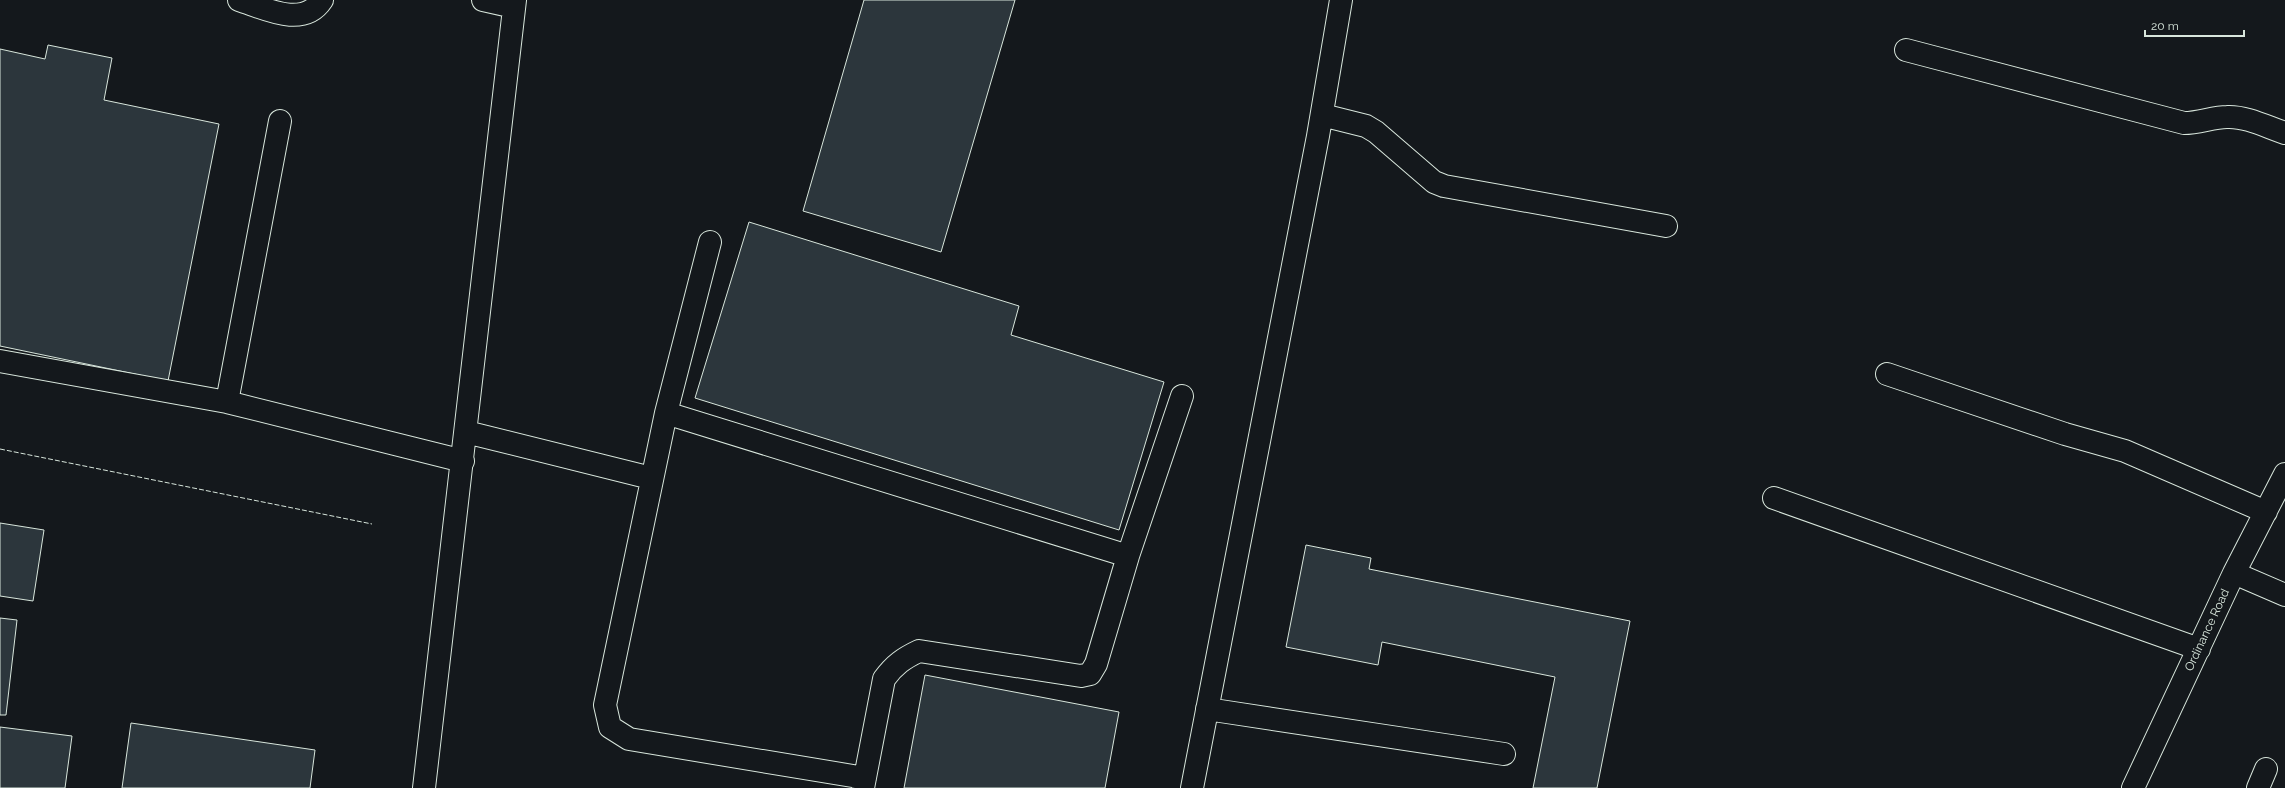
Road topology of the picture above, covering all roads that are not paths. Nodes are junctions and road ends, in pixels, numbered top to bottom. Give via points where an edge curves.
1 (239, 0) edge
2 (322, 0) edge
3 (483, 0) edge
4 (1341, 0) edge
5 (515, 4) edge
6 (1906, 50) dead end
7 (1322, 115) junction
8 (280, 121) dead end
9 (2285, 133) edge
10 (1666, 226) dead end
11 (710, 242) dead end
12 (0, 361) edge
13 (1887, 374) dead end
14 (1182, 396) dead end
15 (227, 402) junction
16 (666, 413) junction
17 (466, 432) junction
18 (463, 461) junction
19 (2285, 474) edge
20 (652, 478) junction
21 (1774, 498) dead end
22 (2266, 512) junction
23 (1128, 556) junction
24 (2234, 573) junction
25 (2285, 595) edge
26 (2199, 649) junction
27 (1207, 709) junction
28 (1504, 754) dead end
29 (864, 783) edge
30 (424, 788) edge
31 (1192, 788) edge
32 (2133, 788) edge

1 - 2 street via 292,17 307,12
3 - 5 street
4 - 7 street
5 - 17 street
6 - 9 street via 2184,123 2227,117 2240,118
7 - 10 street via 1366,126 1434,182 1444,186
7 - 27 street
8 - 15 street
11 - 16 street
12 - 15 street
13 - 22 street via 2065,434 2125,451
14 - 23 street
15 - 18 street
16 - 20 street
16 - 23 street
17 - 18 street
17 - 20 street
18 - 30 street
19 - 22 street, Ordinance Road
20 - 29 street via 605,705 610,727 629,739
21 - 26 street
22 - 24 street, Ordinance Road
23 - 29 street via 1096,664 1090,674 1081,676 919,651 892,668 884,678
24 - 25 street
24 - 26 street, Ordinance Road
26 - 32 street, Ordinance Road
27 - 28 street
27 - 31 street

